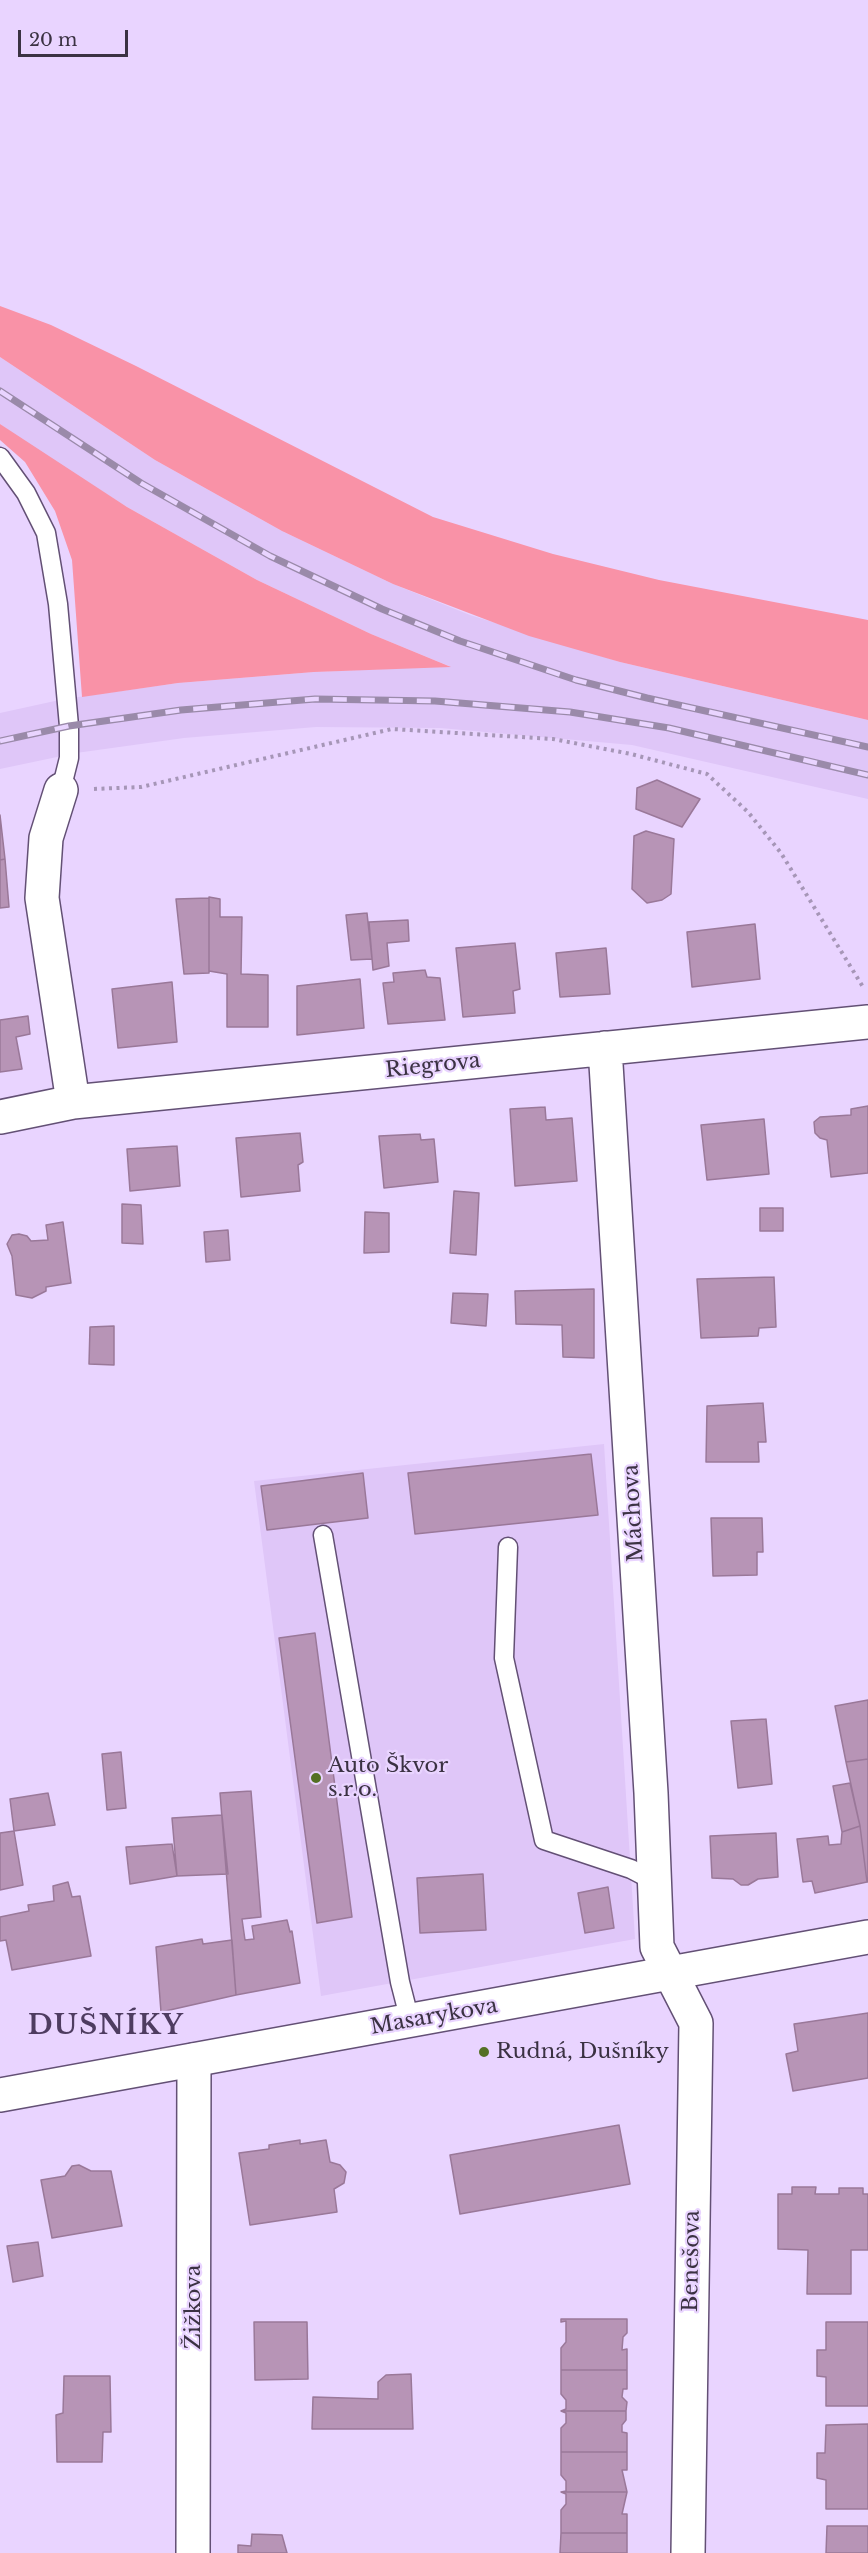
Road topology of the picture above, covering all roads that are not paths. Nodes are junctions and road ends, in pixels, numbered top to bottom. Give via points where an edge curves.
1 (0, 457) edge
2 (61, 790) joint
3 (868, 1023) edge
4 (605, 1048) junction
5 (74, 1102) junction
6 (0, 1117) edge
7 (323, 1535) dead end
8 (508, 1547) dead end
9 (654, 1881) junction
10 (868, 1938) edge
11 (671, 1974) junction
12 (410, 2022) junction
13 (194, 2060) junction
14 (0, 2096) edge
15 (193, 2553) edge
16 (688, 2553) edge

1 - 2 lane via 26,493 46,533 58,604 69,726 69,758
2 - 5 street via 46,838 42,898
3 - 4 street, Riegrova
4 - 5 street, Riegrova
4 - 9 street, Máchova
5 - 6 street, Riegrova
7 - 12 lane
8 - 9 lane via 504,1658 544,1840 631,1869
9 - 11 street, Máchova via 657,1947
10 - 11 street, Masarykova
11 - 12 street, Masarykova
11 - 16 street, Benešova via 696,2023
12 - 13 street, Masarykova
13 - 14 street, Masarykova
13 - 15 street, Žižkova

